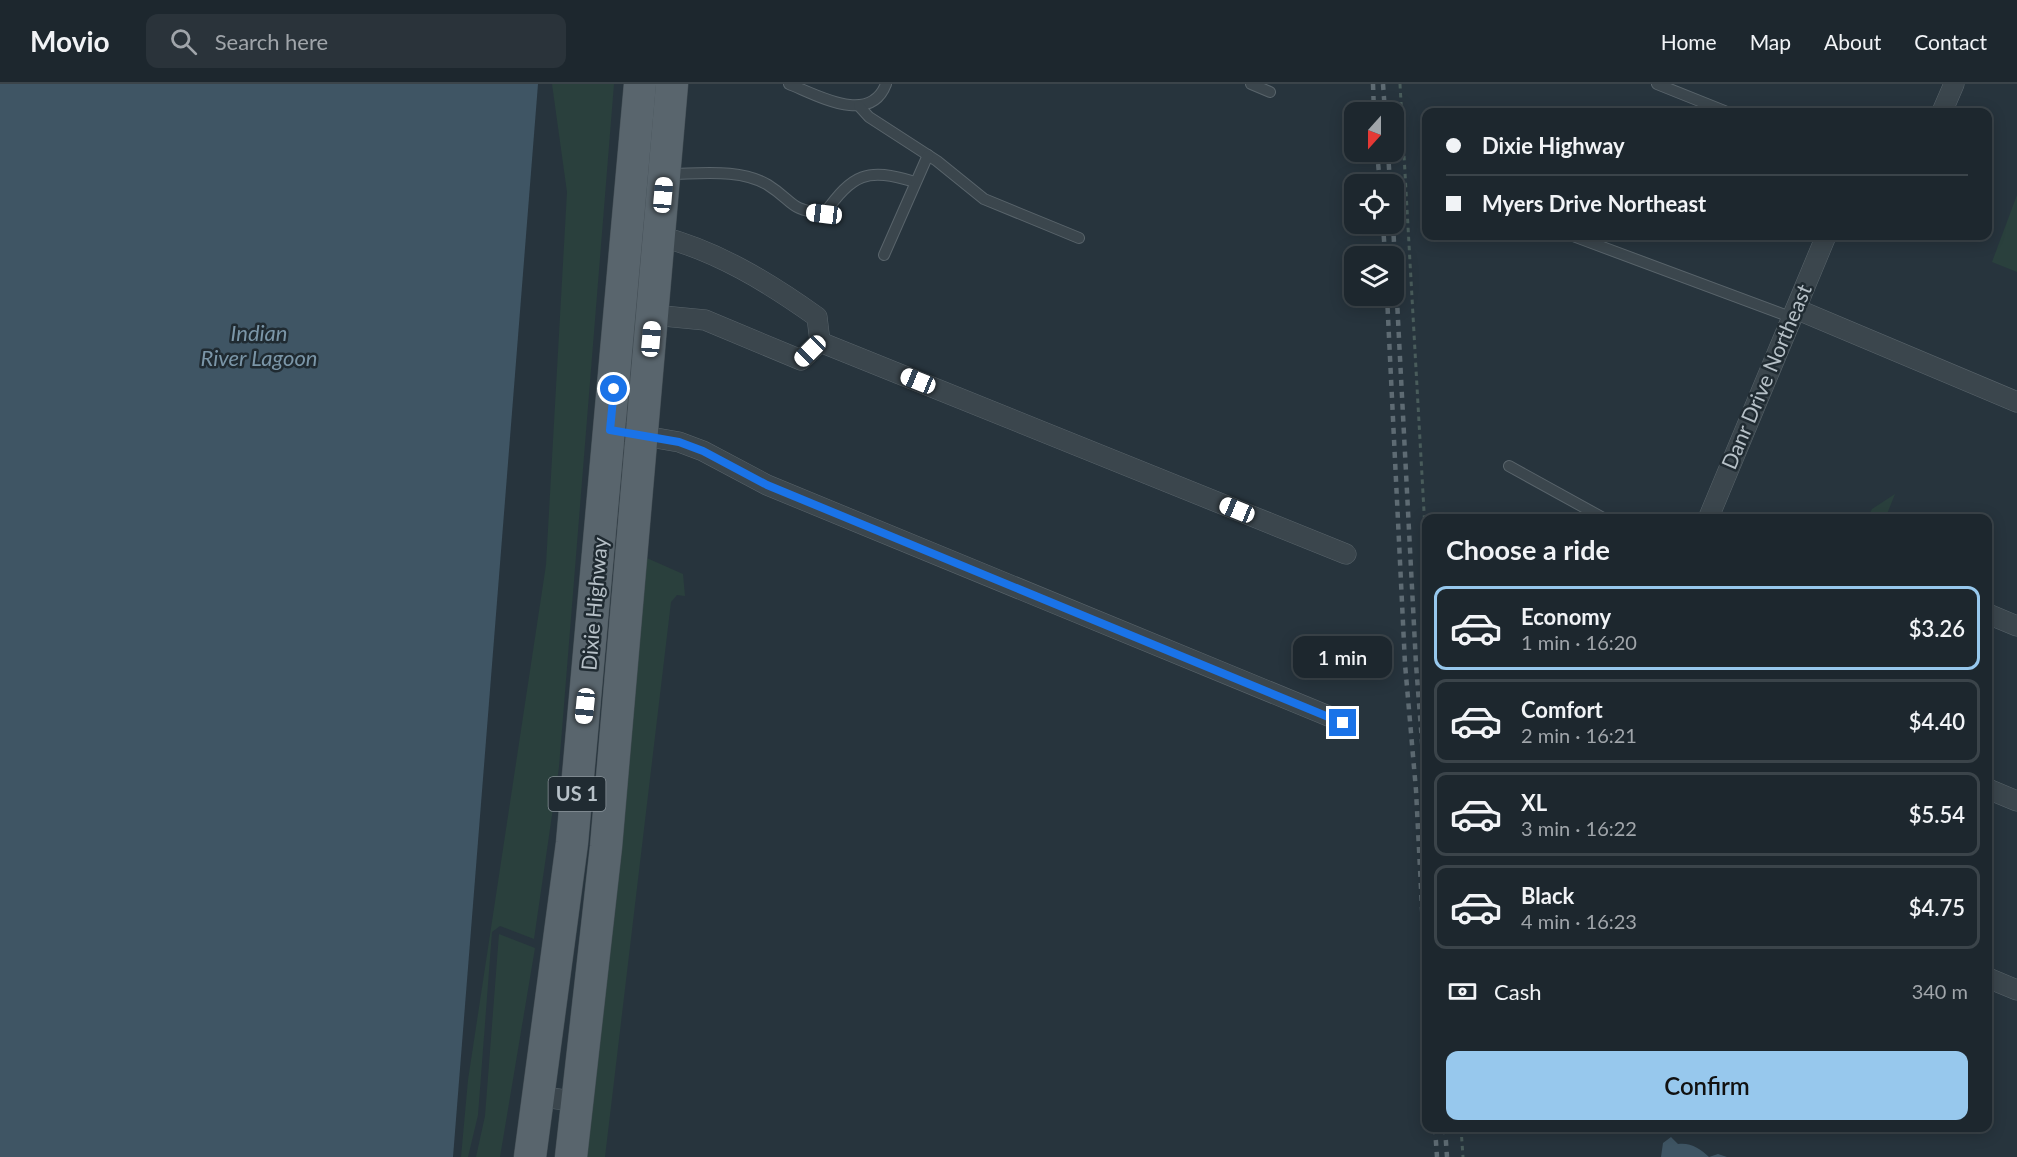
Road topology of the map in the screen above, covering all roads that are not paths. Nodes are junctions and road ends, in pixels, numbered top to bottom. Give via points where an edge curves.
1 (640, 84) edge
2 (672, 84) edge
3 (789, 84) edge
4 (886, 84) edge
5 (1251, 84) edge
6 (1657, 84) edge
7 (1950, 85) edge
8 (1270, 92) dead end
9 (859, 106) junction
10 (1717, 108) edge
11 (1943, 108) edge
12 (927, 155) junction
13 (664, 174) junction
14 (915, 182) junction
15 (659, 236) junction
16 (1079, 238) dead end
17 (1584, 240) edge
18 (1824, 240) edge
19 (884, 255) dead end
20 (1795, 314) junction
21 (653, 315) junction
22 (820, 342) junction
23 (2017, 402) edge
24 (610, 430) junction
25 (642, 434) junction
26 (1509, 466) dead end
27 (1596, 514) edge
28 (1710, 514) edge
29 (1346, 554) dead end
30 (1992, 616) edge
31 (2017, 626) edge
32 (1343, 723) dead end
33 (1992, 791) edge
34 (2017, 801) edge
35 (1992, 980) edge
36 (2017, 990) edge
37 (537, 1096) junction
38 (579, 1102) junction
39 (530, 1157) edge
40 (571, 1157) edge

1 - 24 main road, Dixie Highway / US 1
2 - 13 main road, Dixie Highway / US 1
3 - 9 lane via 829,100
4 - 9 lane via 872,102
5 - 8 lane
6 - 10 lane
7 - 11 street
9 - 12 lane via 869,117
12 - 14 lane
12 - 16 lane via 984,199
13 - 14 lane via 734,174 767,184 798,211 824,214 845,185 870,174
13 - 15 main road, Dixie Highway / US 1
14 - 19 lane
15 - 21 main road, Dixie Highway / US 1
15 - 22 street via 689,244 771,283 817,316
17 - 20 lane
18 - 20 street, Danr Drive Northeast
20 - 23 street
20 - 28 street, Danr Drive Northeast
21 - 22 street via 705,321 801,360
21 - 25 main road, Dixie Highway / US 1
22 - 29 street
24 - 25 street
24 - 37 main road, Dixie Highway / US 1 via 572,843
25 - 32 street via 703,451 767,485
25 - 38 main road, Dixie Highway / US 1 via 605,859
26 - 27 lane
30 - 31 street
33 - 34 street
35 - 36 street
37 - 38 street
37 - 39 main road, Dixie Highway / US 1
38 - 40 main road, Dixie Highway / US 1

